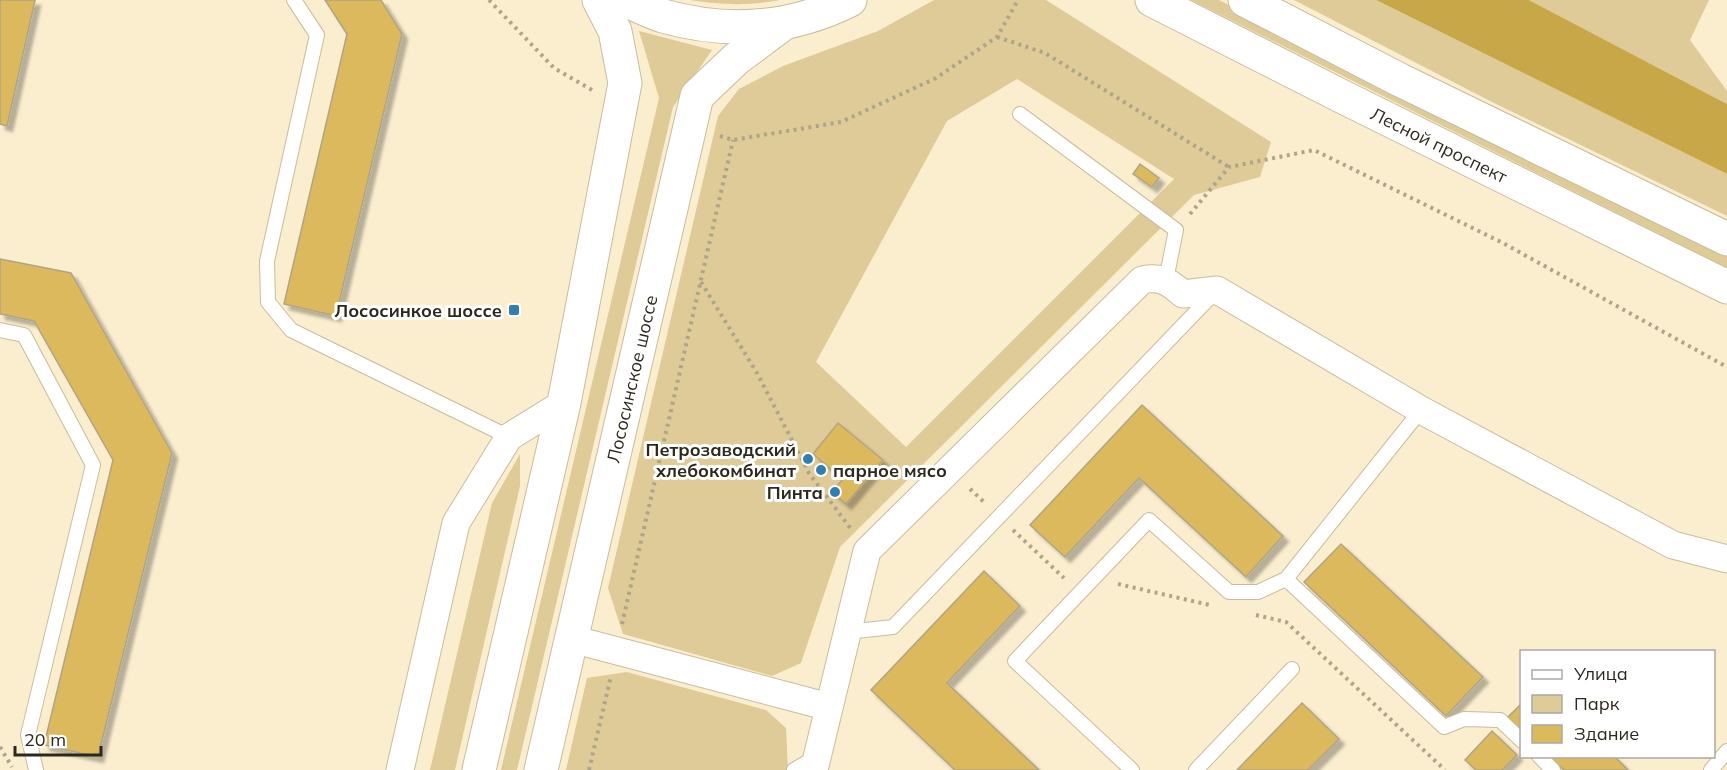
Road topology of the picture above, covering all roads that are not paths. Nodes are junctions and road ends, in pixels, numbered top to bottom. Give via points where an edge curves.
1 (294, 0) edge
2 (599, 0) edge
3 (625, 0) edge
4 (850, 0) edge
5 (1152, 0) edge
6 (1245, 0) edge
7 (783, 24) junction
8 (1020, 114) dead end
9 (1727, 239) edge
10 (1166, 280) junction
11 (1727, 287) edge
12 (1217, 290) junction
13 (0, 330) edge
14 (564, 403) junction
15 (1421, 410) junction
16 (509, 437) junction
17 (1727, 560) edge
18 (1286, 579) junction
19 (847, 632) junction
20 (572, 639) junction
21 (1292, 669) dead end
22 (829, 707) junction
23 (1520, 740) edge
24 (1727, 751) edge
25 (1541, 758) edge
26 (816, 763) edge
27 (36, 770) edge
28 (400, 770) edge
29 (479, 770) edge
30 (541, 770) edge
31 (794, 770) edge
32 (1132, 770) edge
33 (1196, 770) edge
34 (1553, 770) edge
35 (1711, 770) edge

1 - 16 lane via 316,35 267,261 268,302 291,330
2 - 14 street via 615,31 625,83
3 - 7 street via 660,15 700,25 742,28
4 - 7 street via 826,12
5 - 11 street, Лесной проспект
6 - 9 street
7 - 20 street, Лососинское шоссе via 736,59 697,96
8 - 10 lane via 1176,230
10 - 12 street via 1183,294
10 - 19 street via 1142,280 867,551
12 - 15 street
12 - 19 lane via 893,627
13 - 27 lane via 24,335 93,465 28,735
14 - 16 street
14 - 29 street
15 - 17 street via 1673,546
15 - 18 lane
16 - 28 street via 456,523
18 - 23 lane via 1444,727 1464,719 1500,720
18 - 32 lane via 1258,591 1229,592 1149,520 1016,661
19 - 22 street
20 - 22 street
20 - 30 street, Лососинское шоссе
21 - 33 lane
22 - 26 street
24 - 35 lane
25 - 34 lane
26 - 31 lane

